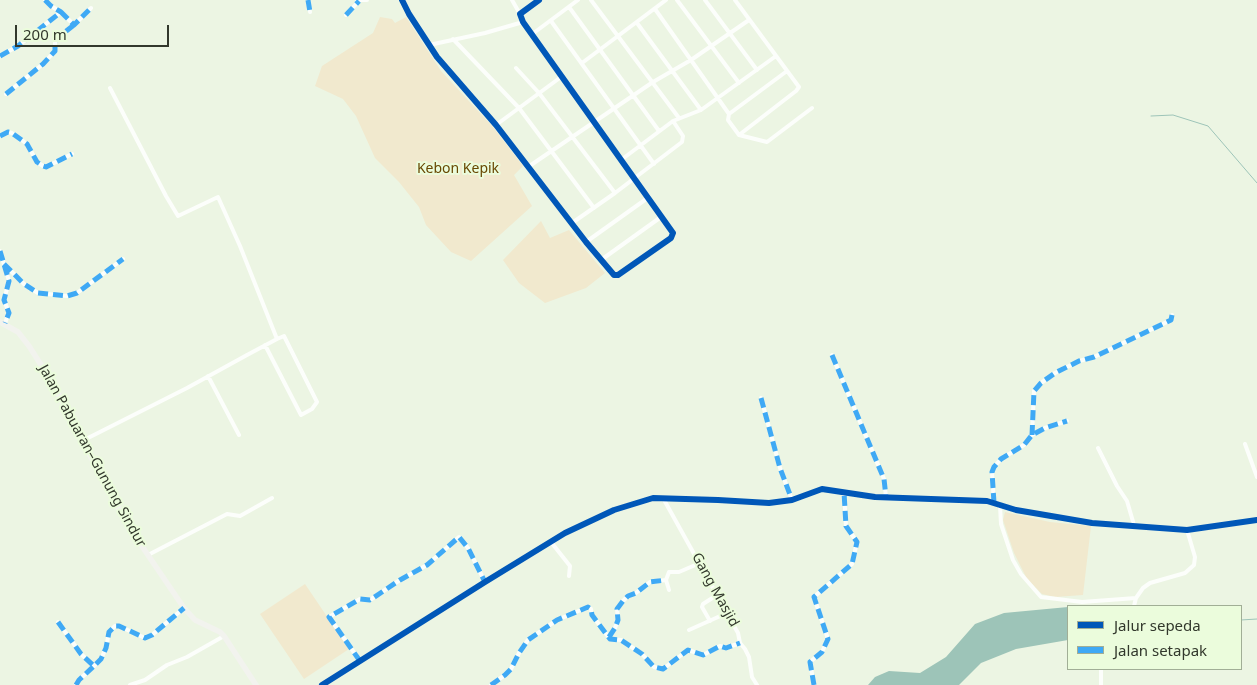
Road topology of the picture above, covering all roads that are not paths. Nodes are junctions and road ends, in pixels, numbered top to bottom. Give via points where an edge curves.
1 (45, 0) edge
2 (308, 0) edge
3 (358, 0) edge
4 (367, 0) edge
5 (402, 0) edge
6 (512, 0) edge
7 (539, 0) edge
8 (578, 0) edge
9 (591, 0) edge
10 (666, 0) edge
11 (677, 0) edge
12 (705, 0) edge
13 (735, 0) edge
14 (569, 7) junction
15 (91, 8) dead end
16 (655, 10) junction
17 (61, 12) junction
18 (310, 12) dead end
19 (520, 14) junction
20 (346, 15) dead end
21 (749, 20) junction
22 (551, 21) junction
23 (523, 22) junction
24 (637, 23) junction
25 (74, 25) junction
26 (730, 33) junction
27 (531, 35) junction
28 (619, 36) junction
29 (453, 39) junction
30 (430, 45) junction
31 (711, 46) junction
32 (600, 49) junction
33 (0, 56) edge
34 (776, 56) junction
35 (691, 60) junction
36 (582, 63) junction
37 (516, 68) dead end
38 (758, 70) junction
39 (673, 71) junction
40 (787, 72) junction
41 (561, 77) junction
42 (653, 82) junction
43 (739, 83) junction
44 (110, 88) dead end
45 (540, 92) junction
46 (6, 94) dead end
47 (633, 95) junction
48 (718, 99) junction
49 (519, 108) junction
50 (812, 108) dead end
51 (614, 109) junction
52 (701, 110) junction
53 (729, 114) junction
54 (679, 118) junction
55 (674, 121) junction
56 (594, 122) junction
57 (496, 125) junction
58 (659, 131) junction
59 (739, 135) junction
60 (0, 136) edge
61 (572, 136) junction
62 (640, 145) junction
63 (550, 151) junction
64 (72, 154) dead end
65 (621, 160) junction
66 (654, 164) junction
67 (528, 167) junction
68 (634, 179) junction
69 (615, 193) junction
70 (649, 197) junction
71 (594, 208) junction
72 (661, 217) junction
73 (572, 222) junction
74 (586, 242) junction
75 (0, 250) edge
76 (123, 259) dead end
77 (601, 260) junction
78 (4, 264) junction
79 (1172, 315) dead end
80 (2, 322) edge
81 (278, 339) junction
82 (265, 345) junction
83 (832, 355) dead end
84 (208, 376) junction
85 (761, 398) dead end
86 (1067, 422) dead end
87 (239, 435) dead end
88 (1032, 435) junction
89 (82, 441) junction
90 (1245, 444) dead end
91 (1098, 448) dead end
92 (1257, 477) edge
93 (844, 492) junction
94 (886, 497) junction
95 (272, 498) dead end
96 (663, 498) junction
97 (792, 500) junction
98 (994, 503) junction
99 (1000, 506) junction
100 (1257, 520) edge
101 (1134, 525) junction
102 (1187, 530) junction
103 (551, 542) junction
104 (148, 555) junction
105 (700, 563) junction
106 (569, 576) dead end
107 (666, 580) junction
108 (484, 582) junction
109 (669, 590) dead end
110 (717, 595) junction
111 (1136, 598) junction
112 (1134, 605) edge
113 (184, 608) junction
114 (727, 613) junction
115 (710, 621) junction
116 (58, 622) dead end
117 (689, 630) dead end
118 (224, 636) junction
119 (609, 637) junction
120 (740, 643) junction
121 (360, 661) junction
122 (94, 666) junction
123 (1100, 670) edge
124 (76, 685) edge
125 (130, 685) edge
126 (256, 685) edge
127 (322, 685) edge
128 (491, 685) edge
129 (756, 685) edge
130 (814, 685) edge
131 (1101, 685) edge

1 - 17 street
2 - 18 street
3 - 4 street
3 - 20 street
5 - 30 street
6 - 19 street
7 - 19 street
8 - 14 street
9 - 28 street
10 - 16 street
11 - 31 street
12 - 26 street
13 - 21 street
14 - 22 street
14 - 32 street
15 - 25 street
16 - 24 street
16 - 35 street
17 - 25 street
17 - 33 street
19 - 23 street
21 - 26 street
21 - 34 street
22 - 27 street
22 - 36 street
23 - 27 street
23 - 29 street
24 - 28 street
24 - 39 street
25 - 46 street via 57,38 55,51 43,64
26 - 31 street
26 - 38 street
27 - 41 street
28 - 32 street
28 - 42 street
29 - 30 street
29 - 49 street
30 - 57 street
31 - 35 street
31 - 43 street
32 - 36 street
32 - 47 street
34 - 38 street
34 - 40 street
35 - 39 street
35 - 48 street
36 - 51 street
37 - 45 street
38 - 43 street
39 - 42 street
39 - 52 street
40 - 53 street
40 - 59 street via 799,87 796,91
41 - 45 street
41 - 56 street
42 - 47 street
42 - 54 street
43 - 48 street
44 - 81 street via 178,216 218,197
45 - 49 street
45 - 61 street
47 - 51 street
47 - 58 street
48 - 52 street
48 - 53 street
49 - 57 street
49 - 63 street
50 - 59 street via 767,142
51 - 56 street
51 - 62 street
52 - 54 street
53 - 59 street via 728,120
54 - 55 street
55 - 58 street
55 - 66 street via 683,140
56 - 61 street
56 - 65 street
57 - 67 street
58 - 62 street
60 - 64 street via 12,133 27,144 37,162 46,167
61 - 63 street
61 - 69 street
62 - 65 street
62 - 66 street
63 - 67 street
63 - 71 street
65 - 68 street
66 - 68 street
67 - 73 street
68 - 69 street
68 - 70 street
69 - 71 street
70 - 72 street
70 - 74 street
71 - 73 street
72 - 77 street
72 - 77 street via 673,233 671,238 618,275 614,275
73 - 74 street
74 - 77 street
75 - 78 street
76 - 78 street via 67,296 38,293
78 - 80 street via 9,281 4,300 9,313
79 - 88 street via 1171,320 1094,357 1079,360 1041,383 1034,390
80 - 89 street, Jalan Pabuaran–Gunung Sindur via 18,332 30,346
81 - 82 street
81 - 82 street via 284,336 316,402 312,409 301,415
82 - 84 street
83 - 94 street via 884,479
84 - 87 street
84 - 89 street
85 - 97 street
86 - 88 street
88 - 98 street via 994,467
89 - 104 street, Jalan Pabuaran–Gunung Sindur
90 - 92 street
91 - 101 street via 1127,501
93 - 94 street
93 - 97 street via 822,489
93 - 130 street via 846,526 857,542 852,564 814,597 828,639 822,652 810,662
94 - 98 street
95 - 104 street via 246,514 227,514
96 - 97 street via 769,503
96 - 103 street via 614,510
96 - 105 street, Gang Masjid
98 - 99 street
99 - 101 street via 1092,523
99 - 111 street via 1001,524 1013,560 1041,597 1082,602
100 - 102 street
101 - 102 street
102 - 111 street via 1195,557 1194,565 1185,574 1150,583
103 - 106 street via 570,566
103 - 108 street
104 - 113 street, Jalan Pabuaran–Gunung Sindur
105 - 107 street via 679,572 669,572
105 - 110 street, Gang Masjid
107 - 109 street
107 - 119 street via 650,582 623,600
108 - 121 street
108 - 121 street via 468,548 459,537 428,565 370,600 360,599 329,617
110 - 114 street, Gang Masjid
110 - 115 street via 702,607
111 - 112 street
113 - 118 street, Jalan Pabuaran–Gunung Sindur via 194,620
113 - 122 street via 145,638 115,626 109,632 101,660
114 - 115 street
114 - 120 street, Gang Masjid
115 - 117 street
116 - 122 street
118 - 125 street
118 - 126 street, Jalan Pabuaran–Gunung Sindur
119 - 120 street via 622,640 654,667 663,669 688,650 703,655 720,646 726,648
119 - 128 street via 588,607 557,620 528,640 511,669
120 - 129 street, Gang Masjid via 749,658
121 - 127 street
122 - 124 street
123 - 131 street

